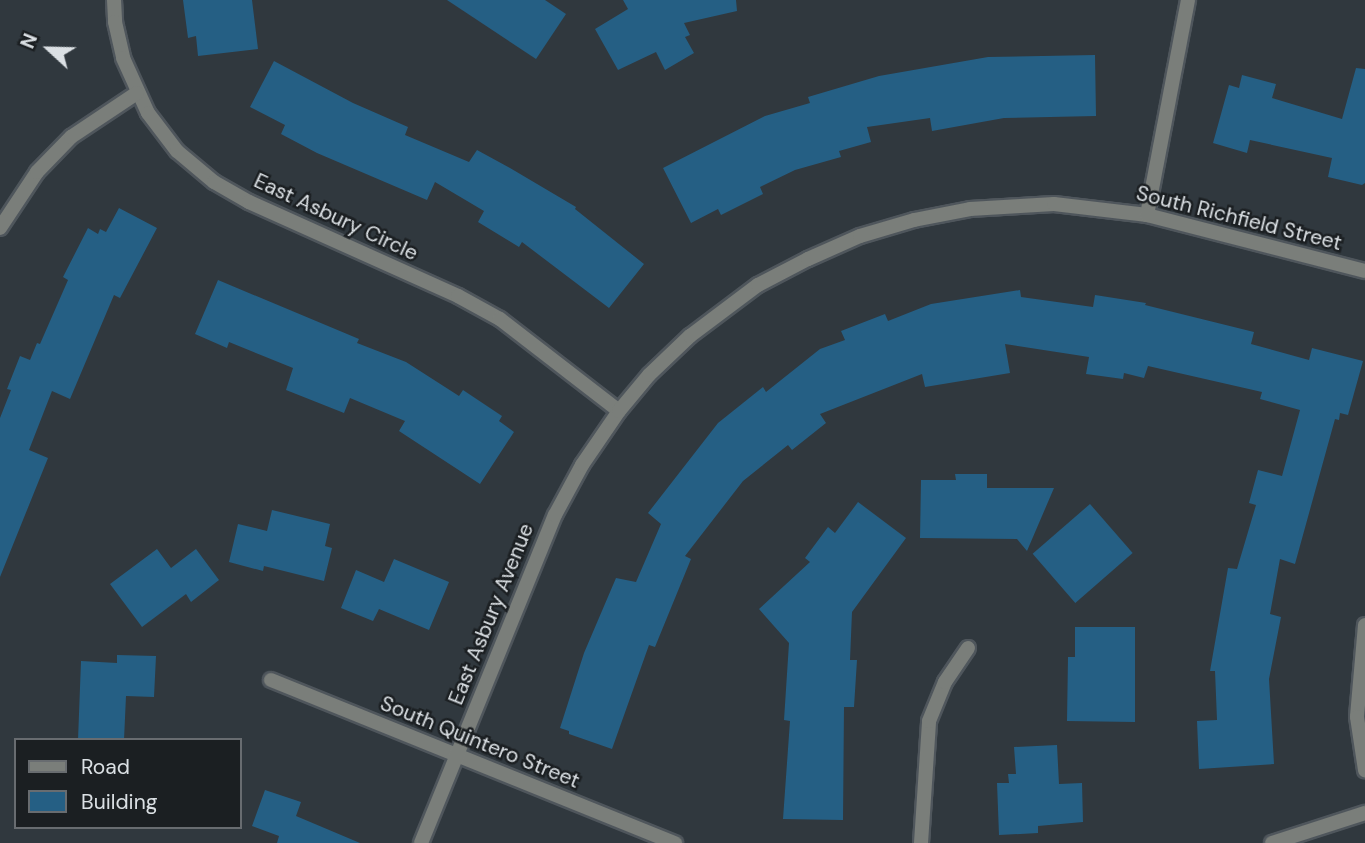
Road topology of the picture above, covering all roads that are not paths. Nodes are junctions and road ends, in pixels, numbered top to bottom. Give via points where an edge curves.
1 (114, 0) edge
2 (1188, 0) edge
3 (137, 93) junction
4 (1147, 215) junction
5 (0, 228) edge
6 (1365, 271) edge
7 (619, 411) junction
8 (1365, 625) edge
9 (968, 649) dead end
10 (271, 680) dead end
11 (456, 755) junction
12 (1365, 770) edge
13 (1365, 813) edge
14 (421, 843) edge
15 (675, 843) edge
16 (921, 843) edge
17 (1272, 843) edge

1 - 3 street, East Asbury Circle via 123,58
2 - 4 street
3 - 5 street via 71,137 37,172
3 - 7 street, East Asbury Circle via 177,151 214,182 500,319
4 - 6 street, South Richfield Street
4 - 7 street, South Richfield Street via 1054,204 970,209 860,236 758,285 690,336
7 - 11 street, East Asbury Avenue via 555,515
8 - 12 street via 1357,717
9 - 16 street via 945,682 929,721
10 - 11 street, South Quintero Street
11 - 14 street, East Asbury Avenue
11 - 15 street, South Quintero Street
13 - 17 street

